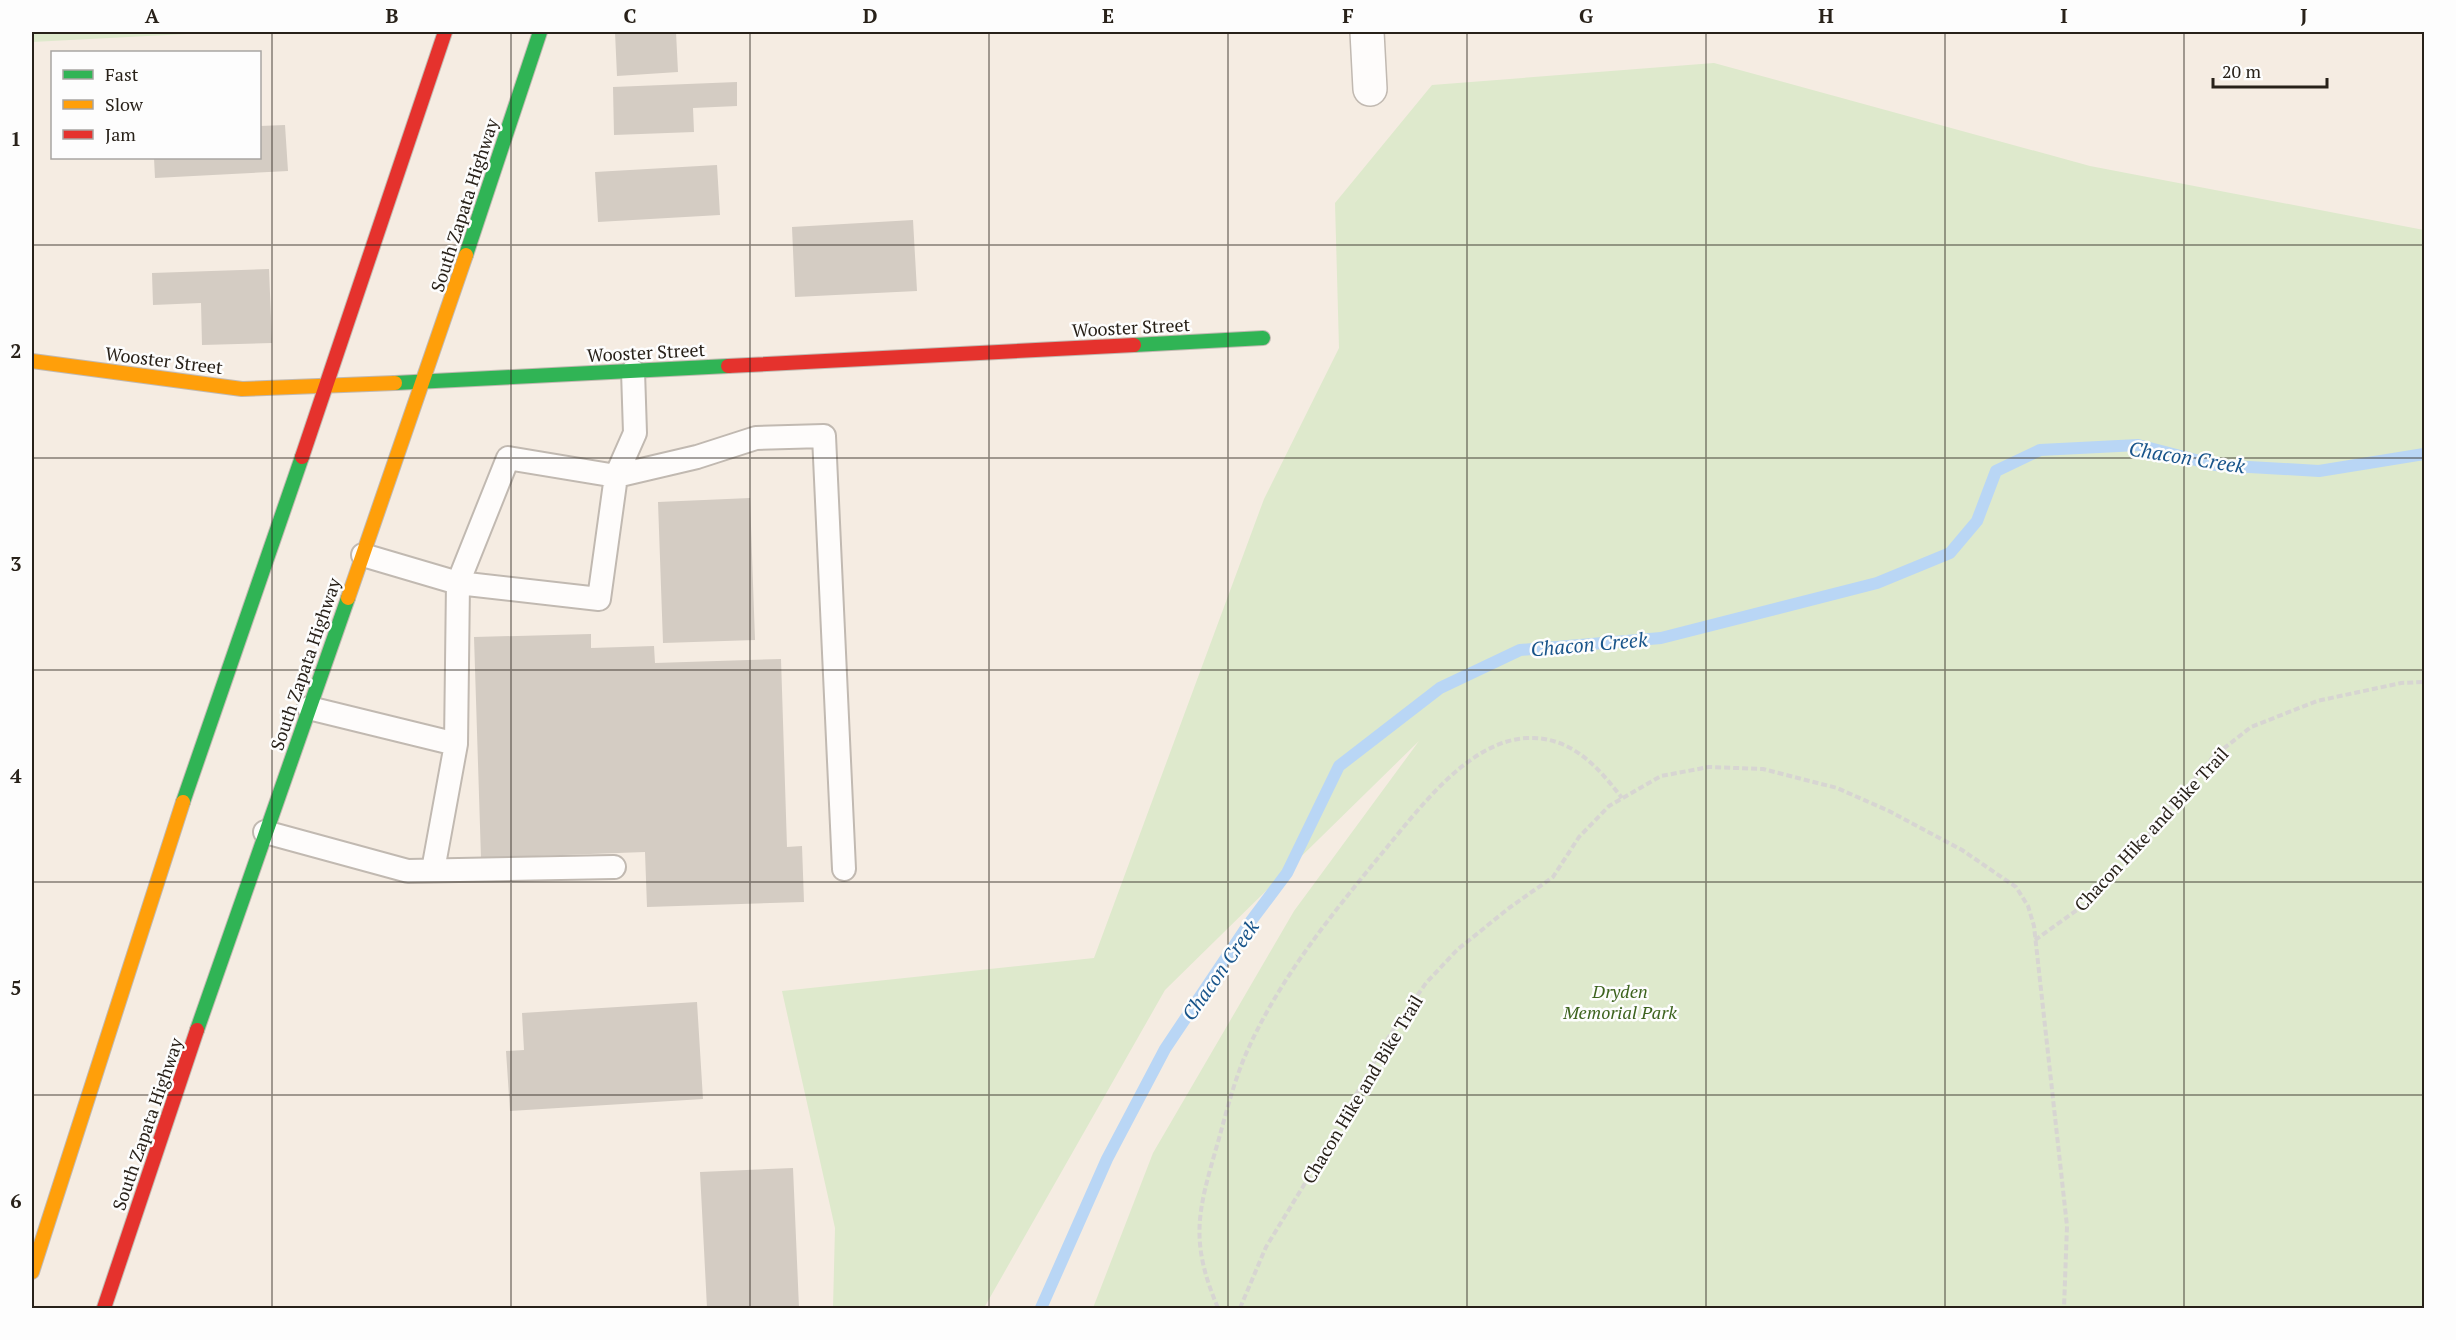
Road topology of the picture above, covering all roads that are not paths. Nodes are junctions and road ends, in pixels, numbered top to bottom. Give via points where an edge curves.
1 (445, 32) edge
2 (540, 32) edge
3 (1366, 32) edge
4 (1370, 89) dead end
5 (1263, 338) dead end
6 (32, 361) edge
7 (633, 371) junction
8 (424, 382) junction
9 (326, 387) junction
10 (616, 476) junction
11 (363, 555) junction
12 (458, 583) junction
13 (309, 708) junction
14 (456, 744) junction
15 (265, 832) junction
16 (614, 867) dead end
17 (844, 869) dead end
18 (434, 870) junction
19 (32, 1272) edge
20 (104, 1308) edge

1 - 9 main road
2 - 8 main road, South Zapata Highway
3 - 4 street
5 - 7 main road, Wooster Street
6 - 9 main road, Wooster Street via 242,389
7 - 8 main road, Wooster Street
7 - 10 lane via 635,433
8 - 9 main road, Wooster Street
8 - 11 main road, South Zapata Highway
9 - 19 main road via 192,775
10 - 12 lane via 508,458
10 - 12 lane via 599,599
10 - 17 lane via 756,438 824,436
11 - 12 lane
11 - 13 main road, South Zapata Highway
12 - 14 lane
13 - 14 lane
13 - 15 main road, South Zapata Highway
14 - 18 lane
15 - 18 lane via 408,871
15 - 20 main road, South Zapata Highway
16 - 18 lane

